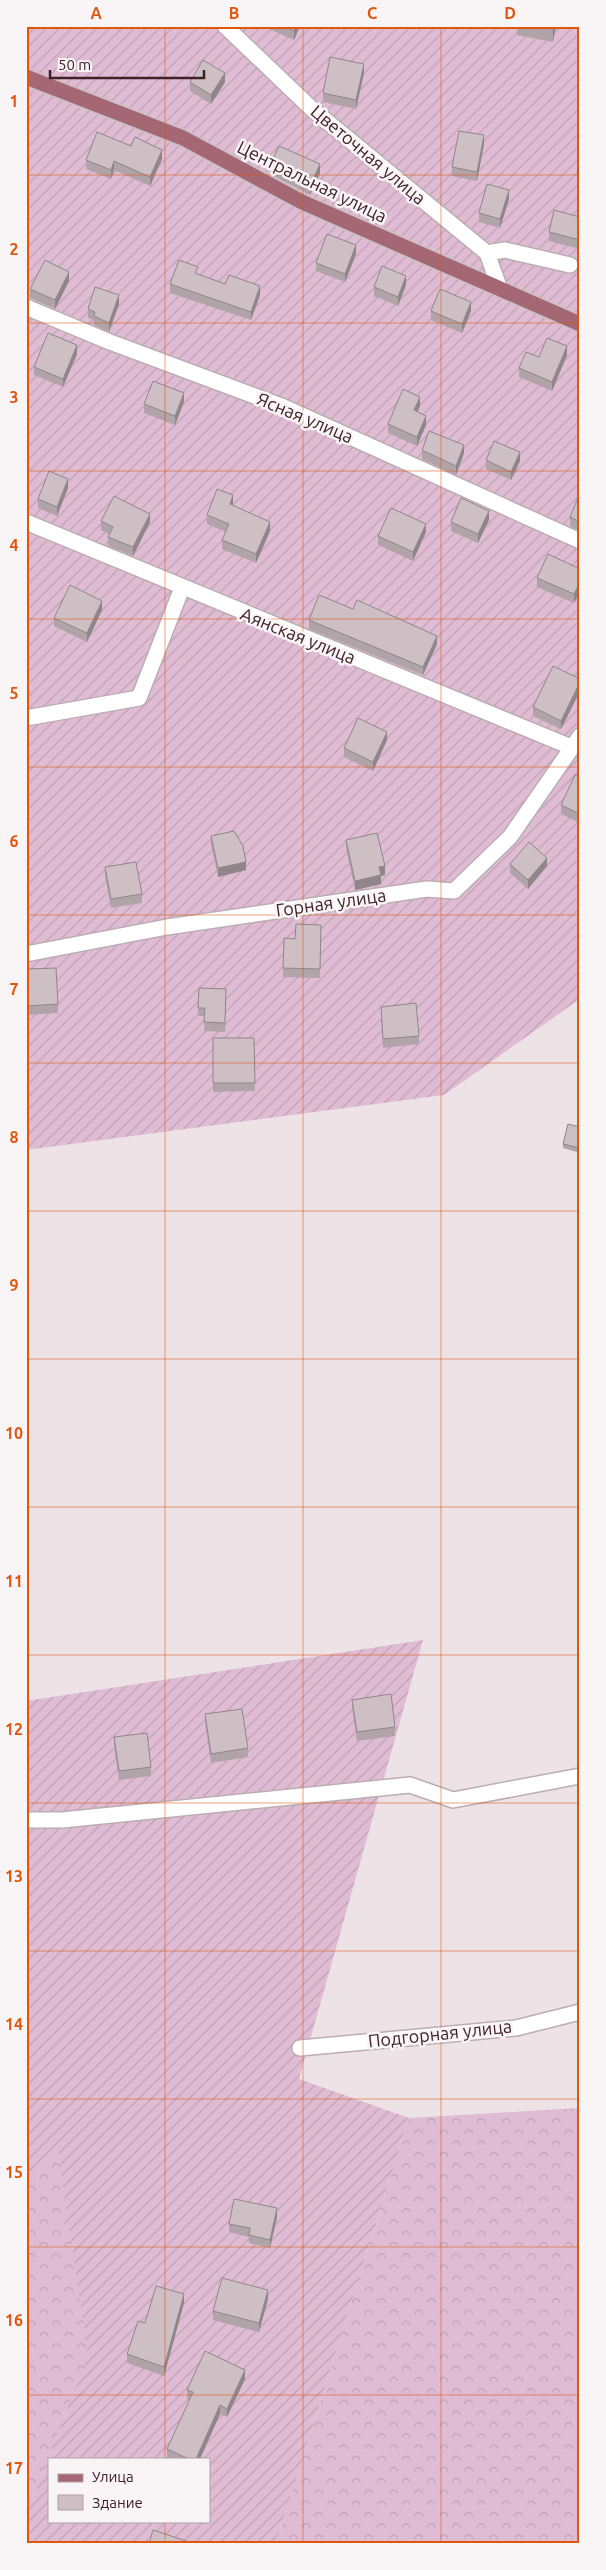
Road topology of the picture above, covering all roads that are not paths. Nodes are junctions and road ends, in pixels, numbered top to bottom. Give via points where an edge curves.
1 (225, 26) edge
2 (26, 77) edge
3 (488, 253) junction
4 (570, 265) dead end
5 (500, 289) junction
6 (26, 307) edge
7 (580, 324) edge
8 (26, 522) edge
9 (580, 541) edge
10 (182, 588) junction
11 (26, 718) edge
12 (575, 742) edge
13 (26, 954) edge
14 (580, 1776) edge
15 (26, 1820) edge
16 (580, 2012) edge
17 (300, 2048) dead end

1 - 3 street, Цветочная улица via 312,109
2 - 5 main road, Центральная улица via 183,138 302,202
3 - 4 street via 505,250
3 - 5 street
5 - 7 main road, Центральная улица
6 - 9 street, Ясная улица via 284,407
8 - 10 street, Аянская улица
10 - 11 street via 140,698
10 - 12 street, Аянская улица
12 - 13 street, Горная улица via 510,837 454,891 427,890 167,927
14 - 15 street via 453,1800 410,1786 62,1820
16 - 17 street, Подгорная улица via 516,2028

